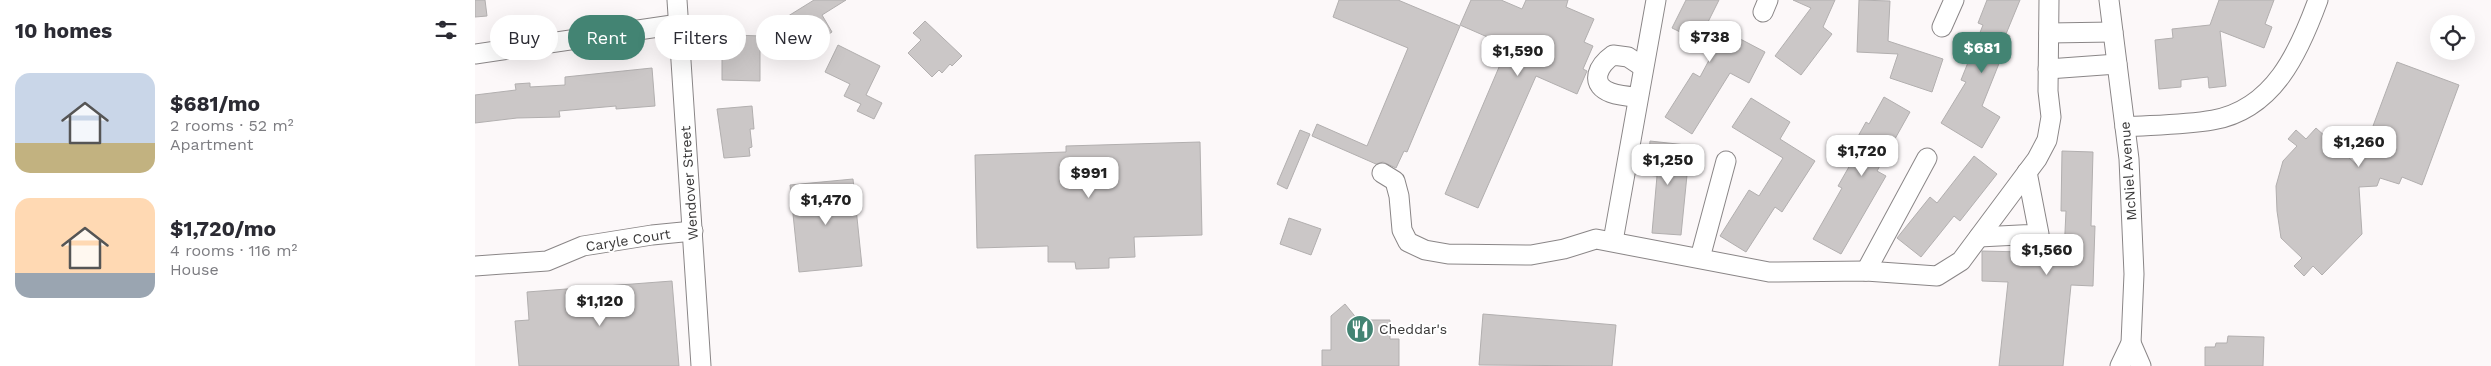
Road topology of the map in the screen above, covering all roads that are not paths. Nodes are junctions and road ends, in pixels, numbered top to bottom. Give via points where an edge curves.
1 (677, 0) edge
2 (1656, 0) edge
3 (1954, 0) edge
4 (2049, 0) edge
5 (2109, 0) edge
6 (2318, 0) edge
7 (678, 15) edge
8 (1942, 27) dead end
9 (655, 28) edge
10 (2113, 32) junction
11 (2049, 33) junction
12 (475, 54) edge
13 (681, 60) edge
14 (2117, 64) junction
15 (1643, 66) junction
16 (2048, 69) junction
17 (1637, 97) junction
18 (2125, 127) junction
19 (1927, 158) dead end
20 (1726, 161) dead end
21 (2027, 172) junction
22 (1382, 173) dead end
23 (693, 231) junction
24 (1979, 237) junction
25 (1613, 241) junction
26 (1700, 258) junction
27 (475, 266) edge
28 (1866, 271) junction
29 (2131, 343) junction
30 (701, 366) edge
31 (2120, 366) edge
32 (2141, 366) edge

1 - 7 street, Wendover Street
2 - 15 street
3 - 8 street
4 - 11 street
5 - 10 street, McNiel Avenue
6 - 18 street via 2303,42 2278,82 2245,109 2214,120
9 - 12 street
10 - 11 street
10 - 14 street, McNiel Avenue
11 - 16 street
13 - 23 street, Wendover Street
14 - 16 street
14 - 18 street, McNiel Avenue
15 - 17 street
15 - 17 street via 1634,59 1613,56 1606,60 1598,75 1603,89
16 - 21 street via 2051,129
17 - 25 street
18 - 29 street, McNiel Avenue via 2134,274
19 - 28 street
20 - 26 street
21 - 24 street
21 - 24 street via 2039,234
22 - 25 street via 1395,182 1402,230 1409,242 1425,250 1448,254 1531,255 1596,239
23 - 27 street, Caryle Court via 583,246 547,262
23 - 30 street, Wendover Street
24 - 28 street via 1961,261 1937,276
25 - 26 street via 1651,251
26 - 28 street via 1769,272
29 - 31 street, McNiel Avenue
29 - 32 street, McNiel Avenue

